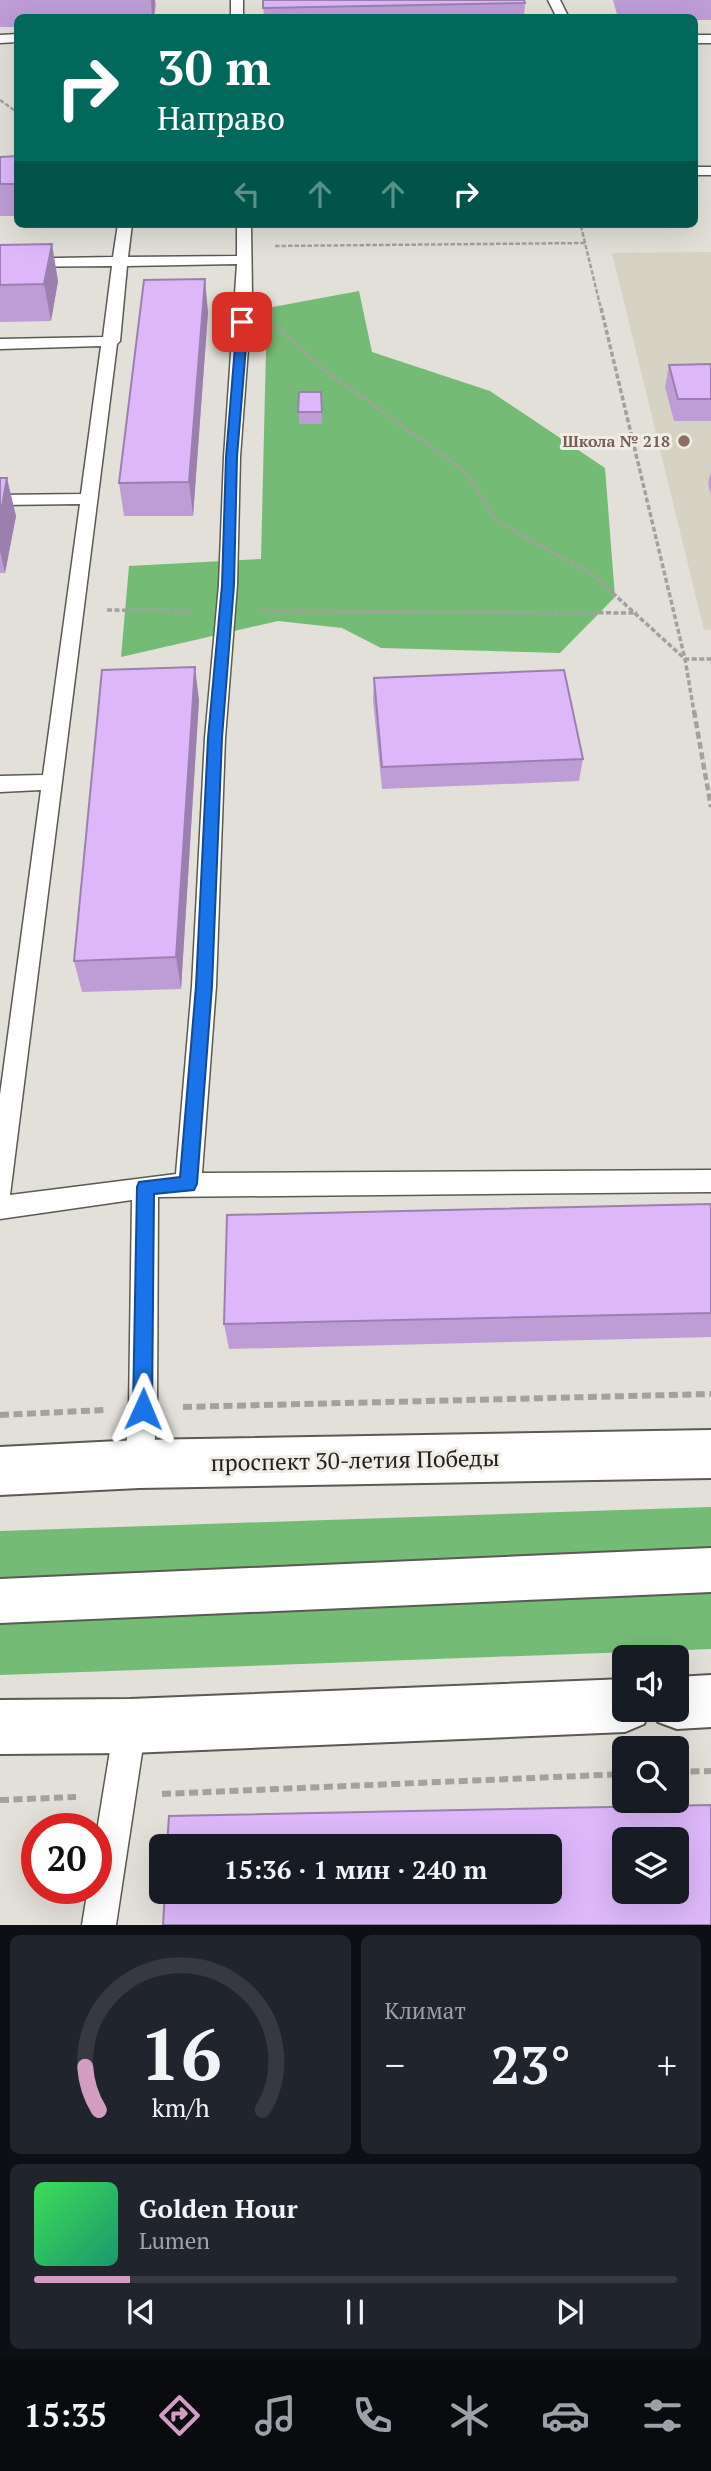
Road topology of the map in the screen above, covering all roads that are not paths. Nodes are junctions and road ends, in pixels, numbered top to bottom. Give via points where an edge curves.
1 (125, 228) edge
2 (244, 228) edge
3 (244, 253) junction
4 (121, 262) junction
5 (0, 263) edge
6 (112, 341) junction
7 (0, 344) edge
8 (91, 499) junction
9 (0, 500) edge
10 (53, 782) junction
11 (0, 784) edge
12 (711, 1181) edge
13 (188, 1184) junction
14 (145, 1187) junction
15 (0, 1189) edge
16 (0, 1208) edge
17 (711, 1454) edge
18 (139, 1464) junction
19 (0, 1471) edge
20 (711, 1570) edge
21 (0, 1601) edge
22 (711, 1701) edge
23 (689, 1702) edge
24 (612, 1706) edge
25 (130, 1726) junction
26 (0, 1727) edge
27 (99, 1925) edge

1 - 4 lane
2 - 3 lane
3 - 4 lane
3 - 13 lane via 204,986
4 - 5 lane
4 - 6 lane
6 - 7 lane
6 - 8 lane
8 - 9 lane
8 - 10 lane
10 - 11 lane
10 - 15 lane
12 - 13 lane
13 - 14 lane
14 - 16 lane
14 - 18 lane
17 - 18 main road, проспект 30-летия Победы
18 - 19 main road, проспект 30-летия Победы
20 - 21 street
22 - 23 main road
24 - 25 main road
25 - 26 main road
25 - 27 lane

